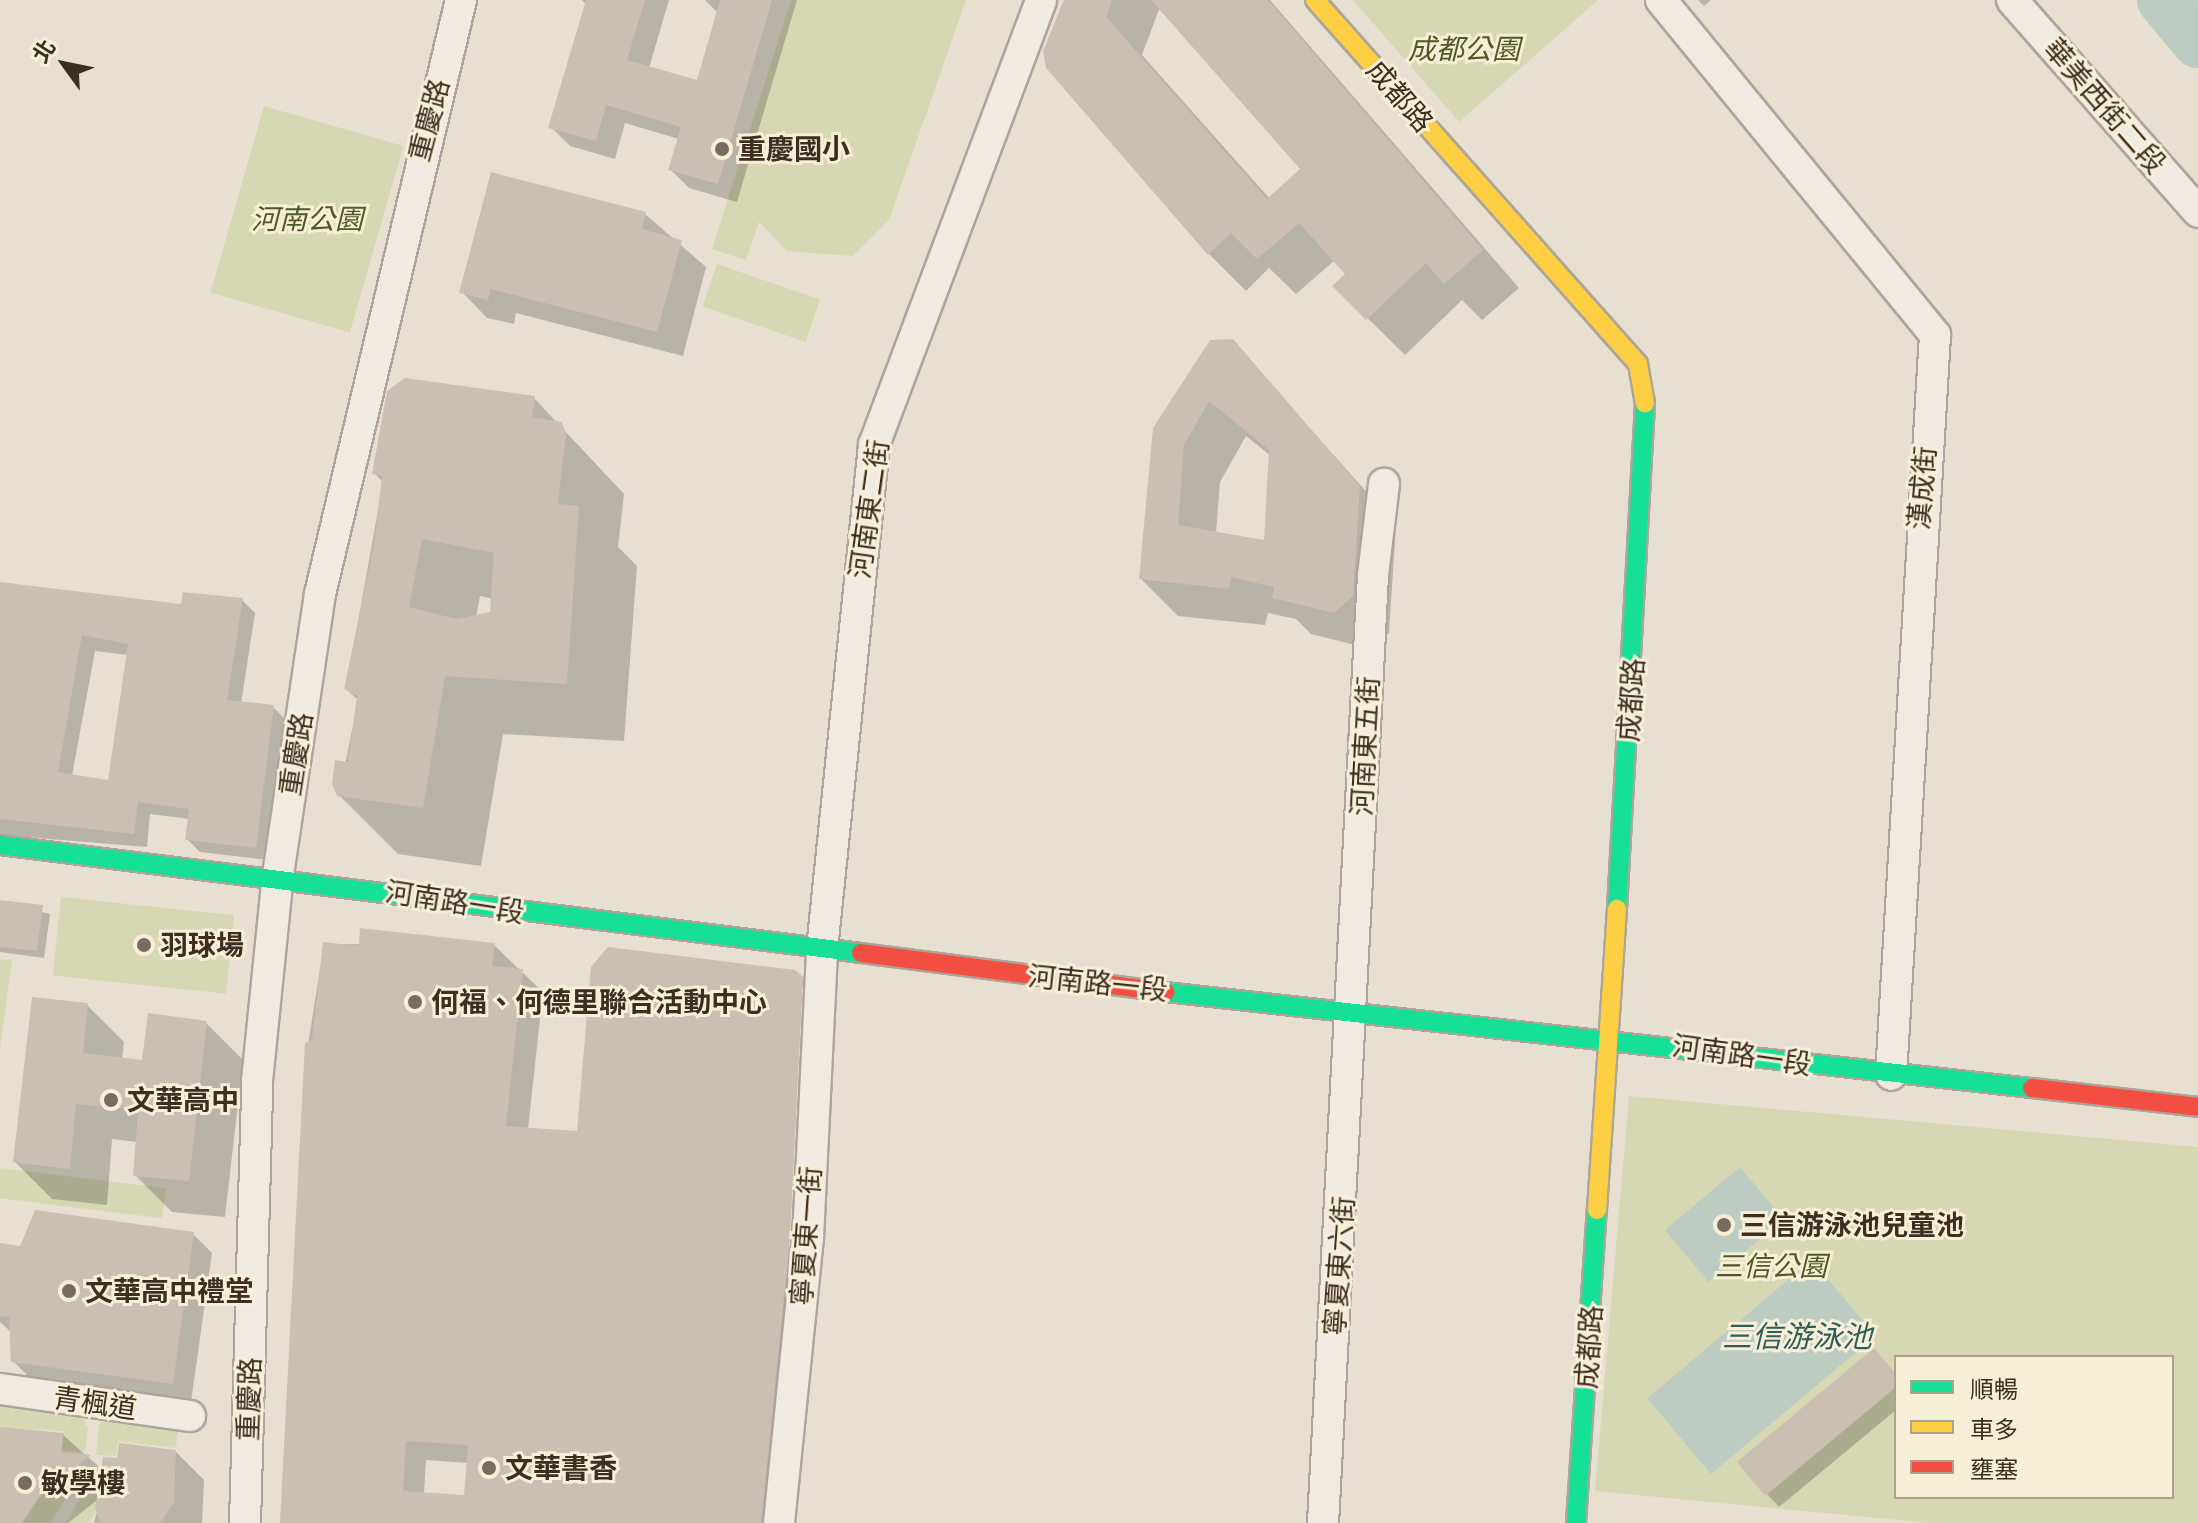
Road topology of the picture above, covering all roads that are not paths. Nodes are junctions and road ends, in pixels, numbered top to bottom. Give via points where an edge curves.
1 (461, 0) edge
2 (1041, 0) edge
3 (1315, 0) edge
4 (1661, 0) edge
5 (2012, 0) edge
6 (2198, 212) edge
7 (1384, 484) dead end
8 (0, 845) edge
9 (278, 875) junction
10 (822, 949) junction
11 (1352, 1009) junction
12 (1610, 1037) junction
13 (1891, 1075) junction
14 (2198, 1107) edge
15 (0, 1389) edge
16 (190, 1416) dead end
17 (245, 1523) edge
18 (779, 1523) edge
19 (1323, 1523) edge
20 (1576, 1523) edge

1 - 9 street, 重慶路 via 320,594
2 - 10 street, 河南東二街 via 874,445
3 - 12 street, 成都路 via 1638,364 1648,437
4 - 13 street, 漢成街 via 1935,335
5 - 6 street, 華美西街二段
7 - 11 street, 河南東五街 via 1373,575
8 - 9 street, 河南路一段
9 - 10 street, 河南路一段
9 - 17 street, 重慶路 via 257,1081
10 - 11 street, 河南路一段
10 - 18 street, 寧夏東一街 via 808,1238
11 - 12 street, 河南路一段
11 - 19 street, 寧夏東六街
12 - 13 street, 河南路一段
12 - 20 street, 成都路
13 - 14 street, 河南路一段
15 - 16 street, 青楓道

